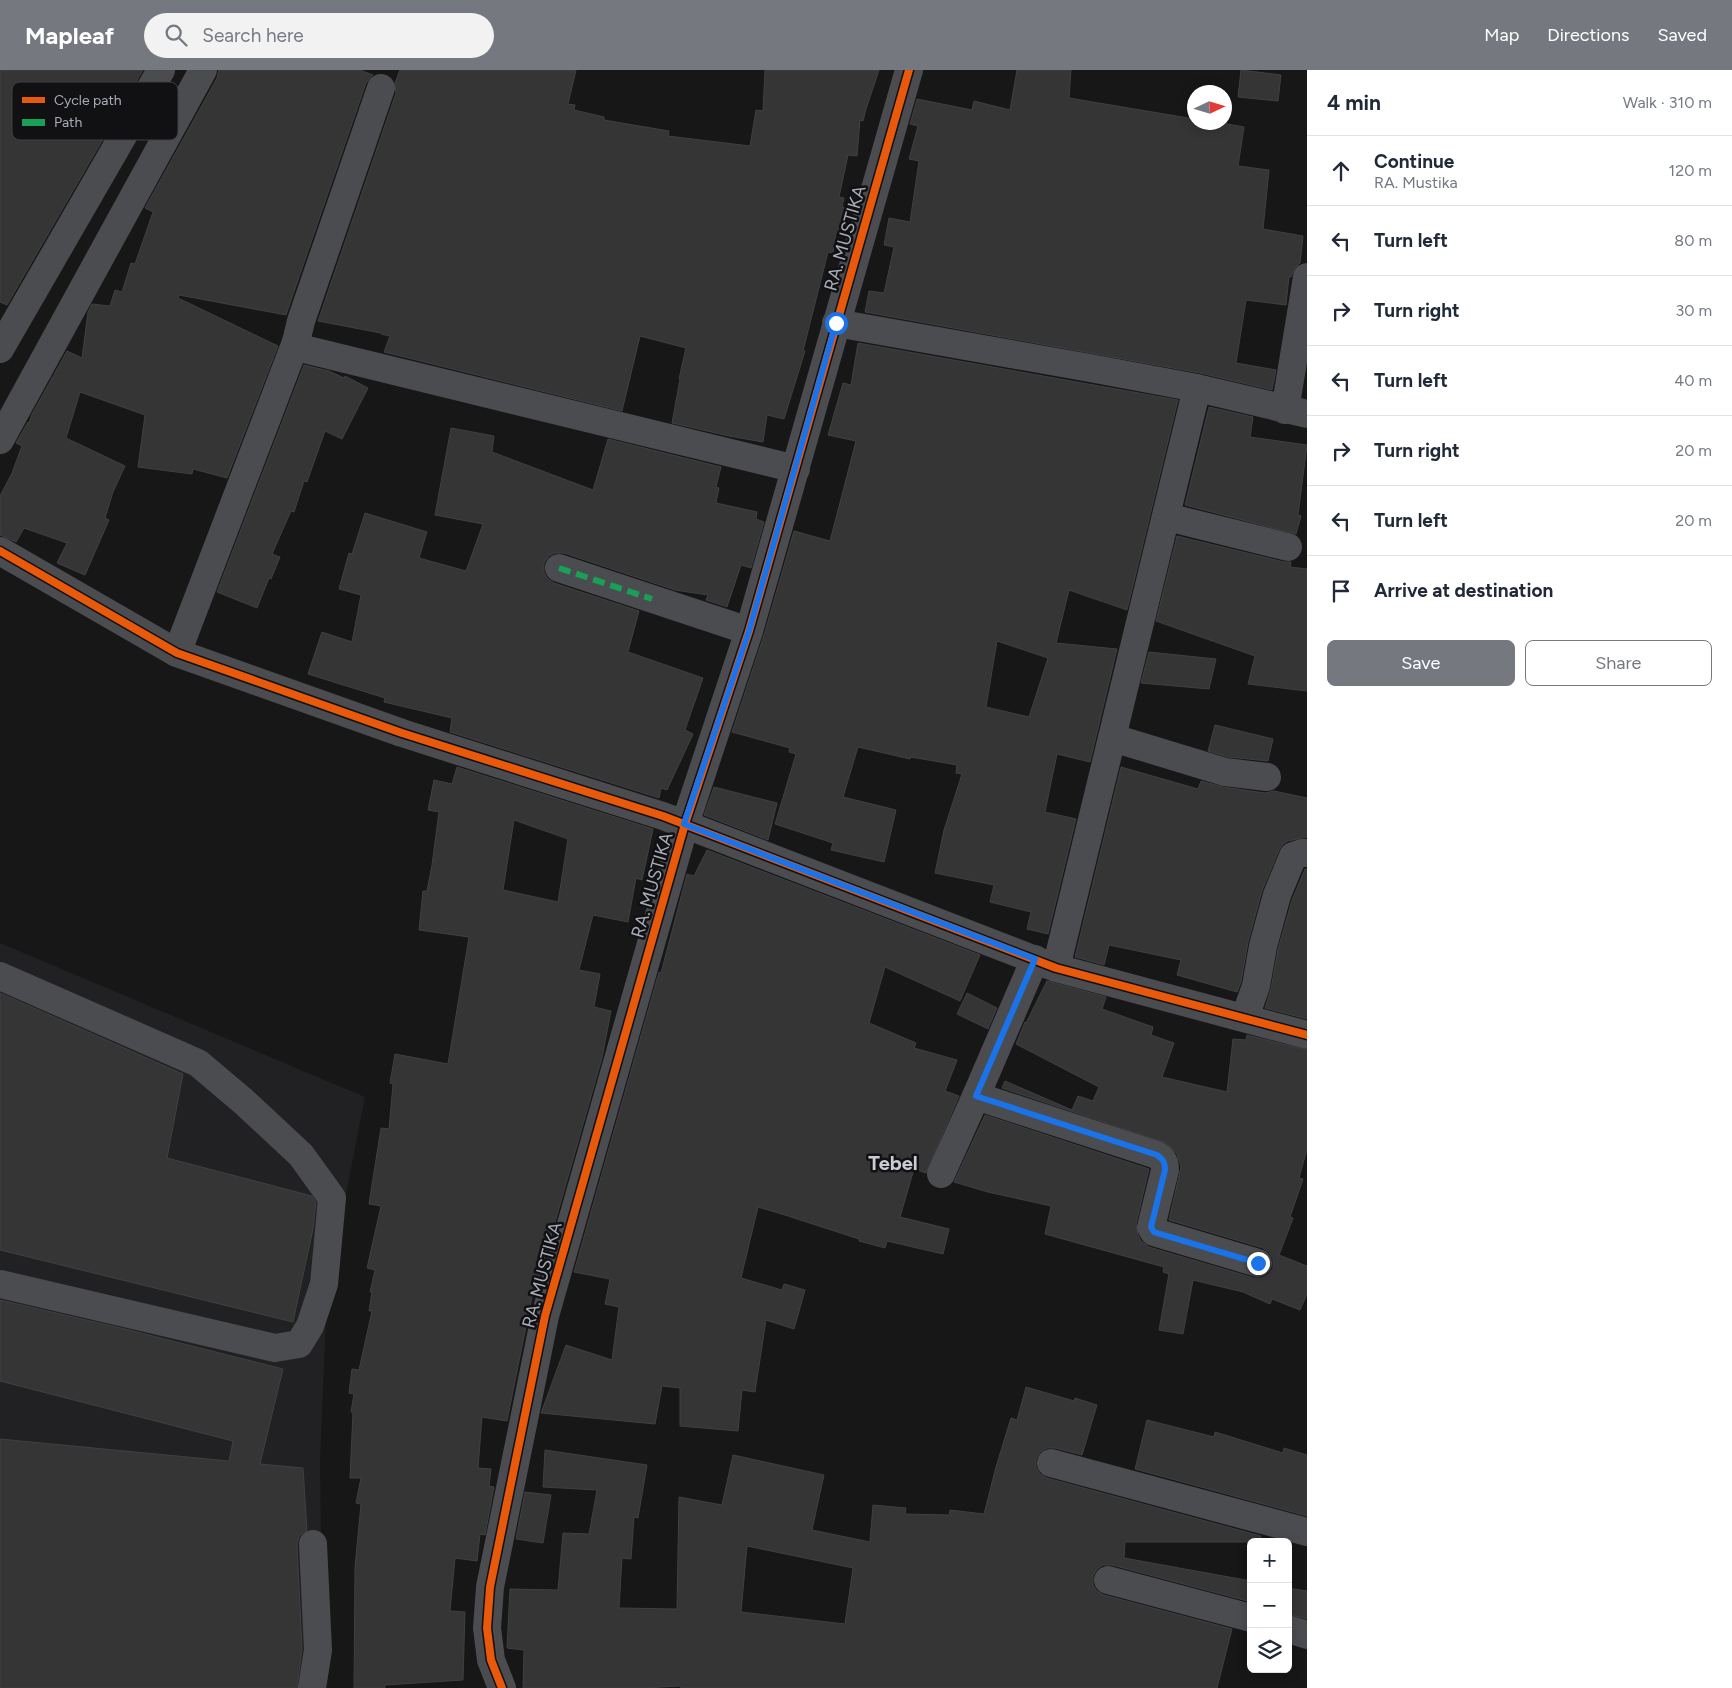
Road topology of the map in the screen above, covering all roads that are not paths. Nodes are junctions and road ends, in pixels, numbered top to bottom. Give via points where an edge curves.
1 (161, 70) edge
2 (204, 70) edge
3 (909, 70) edge
4 (154, 82) edge
5 (380, 88) dead end
6 (178, 117) edge
7 (121, 140) edge
8 (165, 140) edge
9 (1307, 276) edge
10 (836, 323) junction
11 (296, 342) junction
12 (0, 349) edge
13 (1197, 388) junction
14 (1296, 412) edge
15 (0, 440) edge
16 (796, 469) junction
17 (1167, 517) junction
18 (1288, 547) dead end
19 (0, 551) edge
20 (559, 568) dead end
21 (749, 631) junction
22 (177, 653) junction
23 (1113, 738) junction
24 (1267, 777) dead end
25 (684, 824) junction
26 (1307, 853) edge
27 (1046, 964) junction
28 (0, 976) edge
29 (1245, 1017) junction
30 (1307, 1034) edge
31 (976, 1096) junction
32 (940, 1174) dead end
33 (1258, 1263) dead end
34 (0, 1284) edge
35 (1051, 1463) dead end
36 (1307, 1532) edge
37 (313, 1544) dead end
38 (1108, 1580) dead end
39 (1247, 1617) edge
40 (1292, 1630) edge
41 (1307, 1635) edge
42 (312, 1688) edge
43 (502, 1688) edge

1 - 4 street
2 - 6 street
3 - 10 street, RA. MUSTIKA
5 - 11 street
7 - 12 street
8 - 15 street
9 - 14 street
10 - 13 street
10 - 16 street, RA. MUSTIKA
11 - 16 street via 304,349
11 - 22 street
13 - 14 street
13 - 17 street
16 - 21 street, RA. MUSTIKA
17 - 18 street
17 - 23 street
19 - 22 street
20 - 21 street
21 - 25 street, RA. MUSTIKA
22 - 25 street via 402,733
23 - 24 street via 1225,772
23 - 27 street
25 - 27 street
25 - 43 street, RA. MUSTIKA via 545,1316 490,1587 487,1628 491,1660
26 - 29 street via 1293,856 1277,895 1256,986
27 - 29 street
27 - 31 street
28 - 34 street via 198,1063 301,1155 332,1198 324,1284 310,1326 299,1344 275,1348
29 - 30 street
31 - 32 street
31 - 33 street via 1157,1155 1163,1159 1165,1170 1151,1227 1154,1232
35 - 36 street
37 - 42 street via 318,1650
38 - 39 street
40 - 41 street

